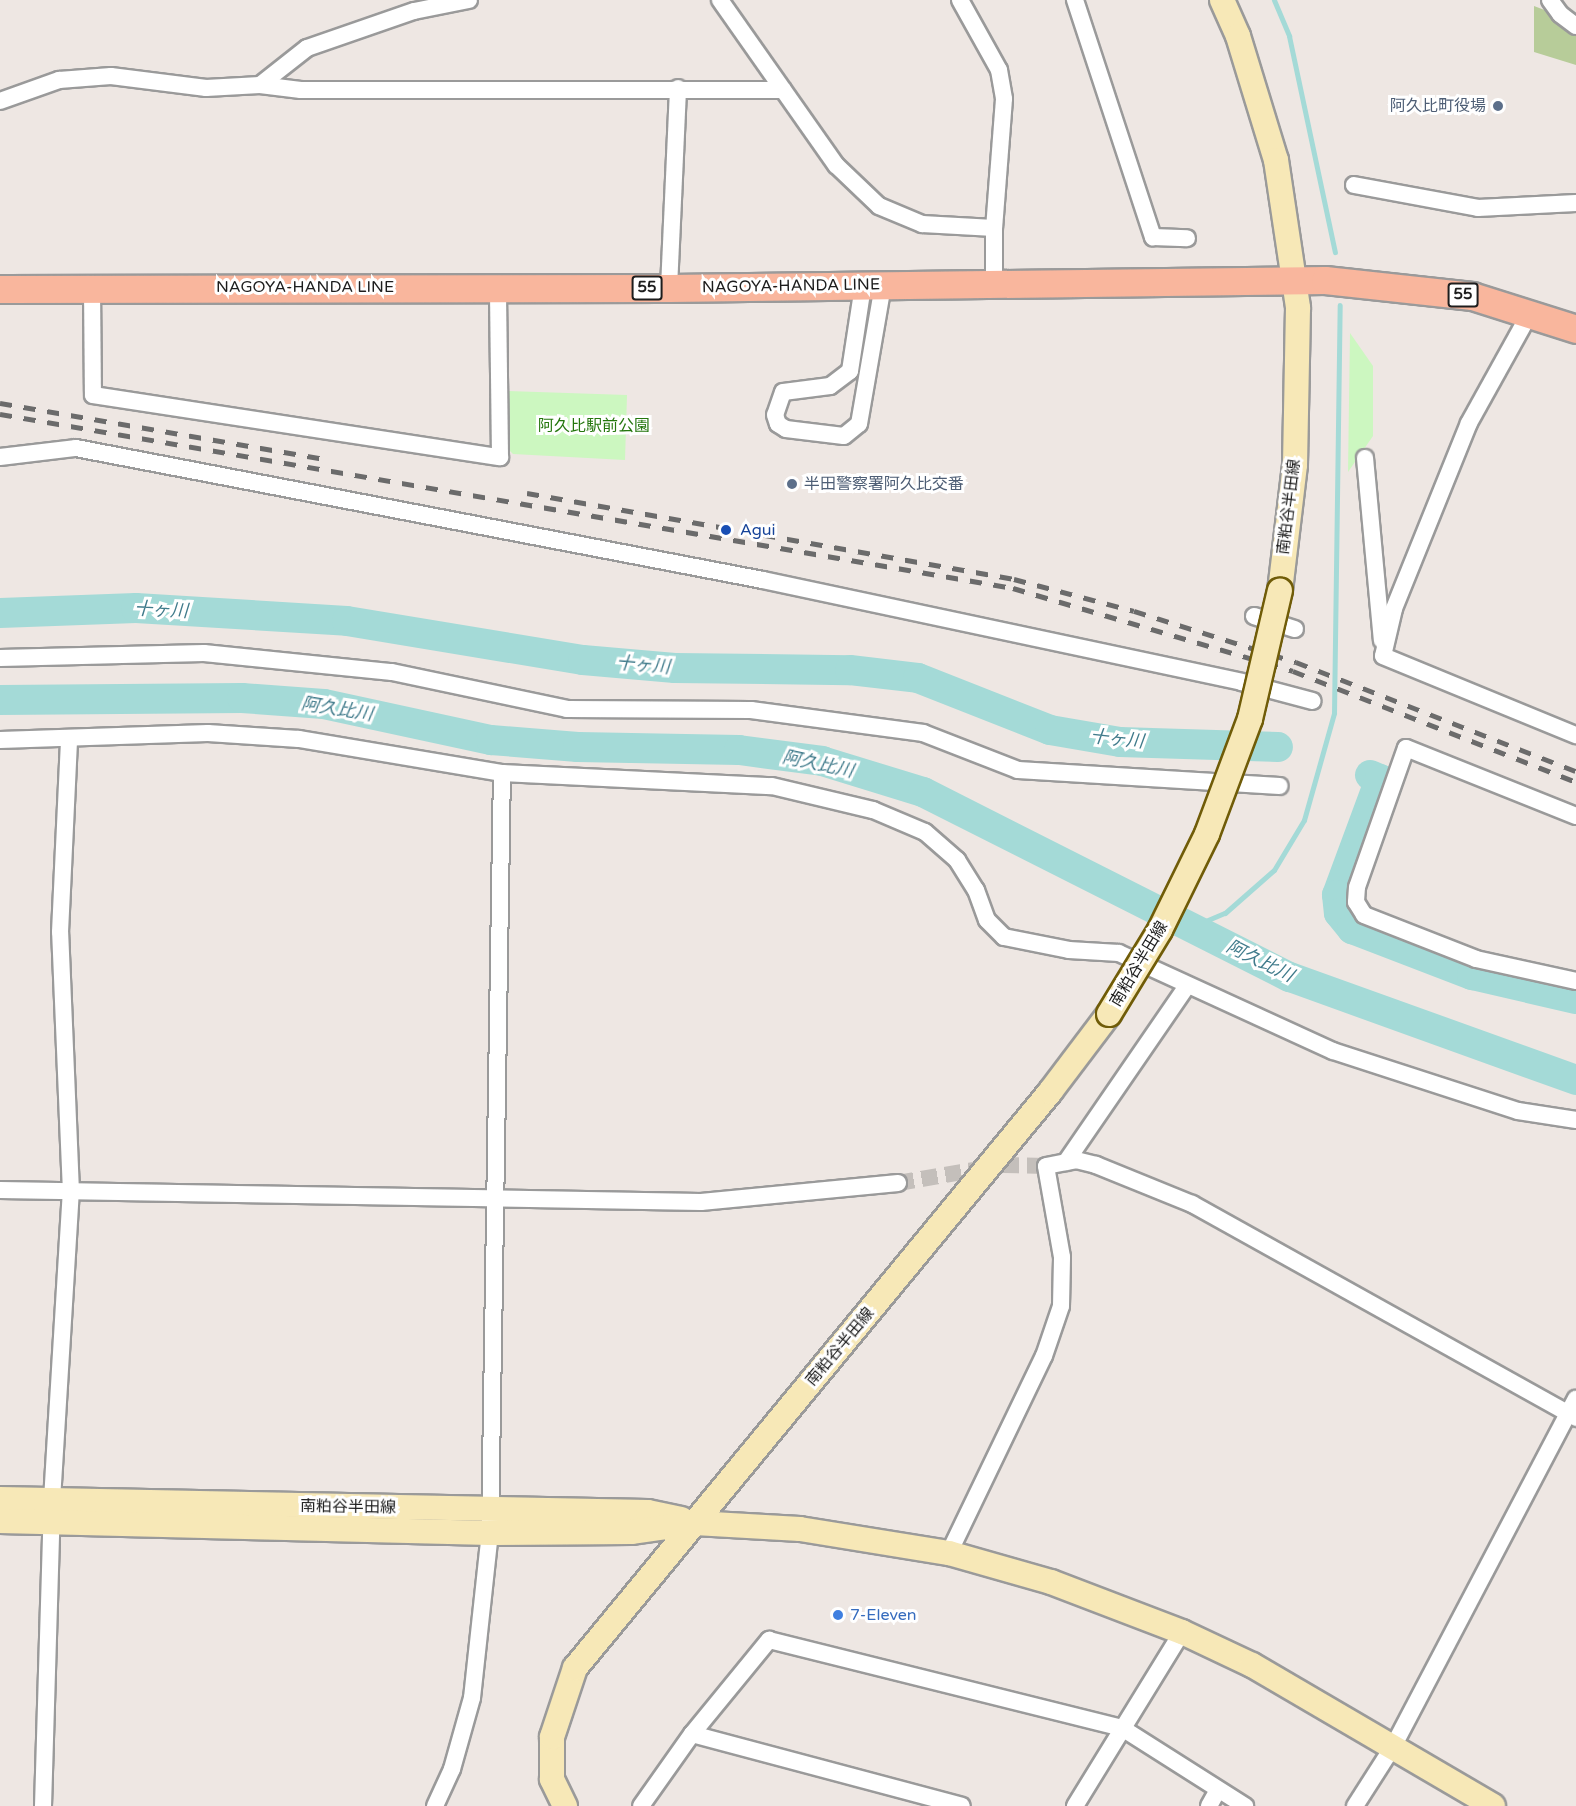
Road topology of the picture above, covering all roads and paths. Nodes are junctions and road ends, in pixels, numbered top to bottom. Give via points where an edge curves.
1 (469, 0) edge
2 (720, 0) edge
3 (960, 0) edge
4 (1075, 0) edge
5 (1222, 0) edge
6 (1550, 0) edge
7 (1576, 26) edge
8 (260, 85) junction
9 (678, 88) junction
10 (783, 90) junction
11 (0, 101) edge
12 (1354, 185) dead end
13 (1576, 202) edge
14 (993, 228) junction
15 (1187, 238) dead end
16 (1294, 280) junction
17 (994, 285) junction
18 (873, 286) junction
19 (92, 287) junction
20 (498, 287) junction
21 (669, 288) junction
22 (0, 289) edge
23 (1530, 313) junction
24 (1576, 328) edge
25 (830, 386) junction
26 (864, 404) junction
27 (0, 457) edge
28 (1365, 458) dead end
29 (1254, 616) dead end
30 (1294, 629) dead end
31 (1383, 656) junction
32 (0, 658) edge
33 (1313, 701) dead end
34 (1576, 735) edge
35 (69, 739) junction
36 (0, 740) edge
37 (502, 773) junction
38 (1280, 786) dead end
39 (1576, 816) edge
40 (1576, 981) edge
41 (1187, 986) junction
42 (1576, 1120) edge
43 (1066, 1162) junction
44 (898, 1183) tunnel mouth
45 (0, 1190) edge
46 (71, 1192) junction
47 (494, 1199) junction
48 (1576, 1399) edge
49 (1572, 1416) edge
50 (0, 1499) edge
51 (52, 1512) junction
52 (0, 1521) edge
53 (490, 1522) junction
54 (695, 1523) junction
55 (949, 1553) junction
56 (1182, 1632) junction
57 (1122, 1728) junction
58 (692, 1734) junction
59 (1394, 1745) junction
60 (1218, 1790) junction
61 (43, 1806) edge
62 (435, 1806) edge
63 (564, 1806) edge
64 (641, 1806) edge
65 (962, 1806) edge
66 (1075, 1806) edge
67 (1209, 1806) edge
68 (1245, 1806) edge
69 (1355, 1806) edge
70 (1493, 1806) edge

1 - 8 street via 414,11 307,48
2 - 10 street
3 - 14 street via 999,70 1004,99
4 - 15 street via 1153,237
5 - 16 main road, 南粕谷半田線 via 1238,36 1276,160
6 - 7 street
8 - 9 street via 312,90
8 - 11 street via 206,88 100,77 59,80
9 - 10 street
9 - 21 street
10 - 14 street via 836,165 879,206 922,224
12 - 13 street via 1478,208
14 - 17 street
16 - 17 main road, NAGOYA-HANDA LINE / 55
16 - 23 main road, NAGOYA-HANDA LINE / 55 via 1339,280 1472,296
16 - 54 main road, 南粕谷半田線, bridge via 1299,377 1296,454 1280,590 1250,719 1207,834 1160,930 1109,1014 1050,1092
17 - 18 main road, NAGOYA-HANDA LINE / 55
18 - 21 main road, NAGOYA-HANDA LINE / 55
18 - 25 street via 855,360 842,380
18 - 26 street
19 - 20 main road, NAGOYA-HANDA LINE / 55
19 - 20 street via 93,395 500,457
19 - 22 main road, NAGOYA-HANDA LINE / 55
20 - 21 main road, NAGOYA-HANDA LINE / 55
23 - 24 main road, NAGOYA-HANDA LINE / 55
23 - 31 street via 1469,423 1394,609
25 - 26 street via 853,390
25 - 26 street via 783,392 777,407 778,424 786,429 844,436 860,424
27 - 33 street via 76,448 763,580 1241,681
28 - 31 street
29 - 30 street
31 - 34 street
32 - 38 street via 204,653 392,672 567,709 751,710 923,733 1018,770
35 - 36 street
35 - 37 street via 208,733 299,739
35 - 46 street via 60,932
37 - 41 street via 772,786 873,810 925,832 957,860 976,890 987,920 1004,937 1069,950 1119,953
37 - 47 street
39 - 40 street via 1406,748 1357,887 1356,902 1364,915 1476,959
41 - 42 street via 1333,1051 1518,1111
41 - 43 street
43 - 49 street via 1096,1165 1192,1204
43 - 55 street via 1046,1166 1062,1257 1061,1306 1044,1356
44 - 47 street via 701,1202
45 - 46 street
46 - 47 street
46 - 51 street
47 - 53 street
48 - 49 street
49 - 59 street
50 - 51 main road, 南粕谷半田線
51 - 52 main road, 南粕谷半田線
51 - 53 main road, 南粕谷半田線
51 - 61 street
53 - 54 main road, 南粕谷半田線 via 648,1512
53 - 62 street via 472,1698 452,1769
54 - 55 main road via 800,1529
54 - 63 main road via 575,1668 552,1737 552,1779
55 - 56 main road via 1051,1582
56 - 57 street
56 - 59 main road via 1252,1665
57 - 58 street via 769,1640
57 - 60 street
57 - 66 street
58 - 64 street
58 - 65 street
59 - 69 street
59 - 70 main road
60 - 67 street
60 - 68 street

